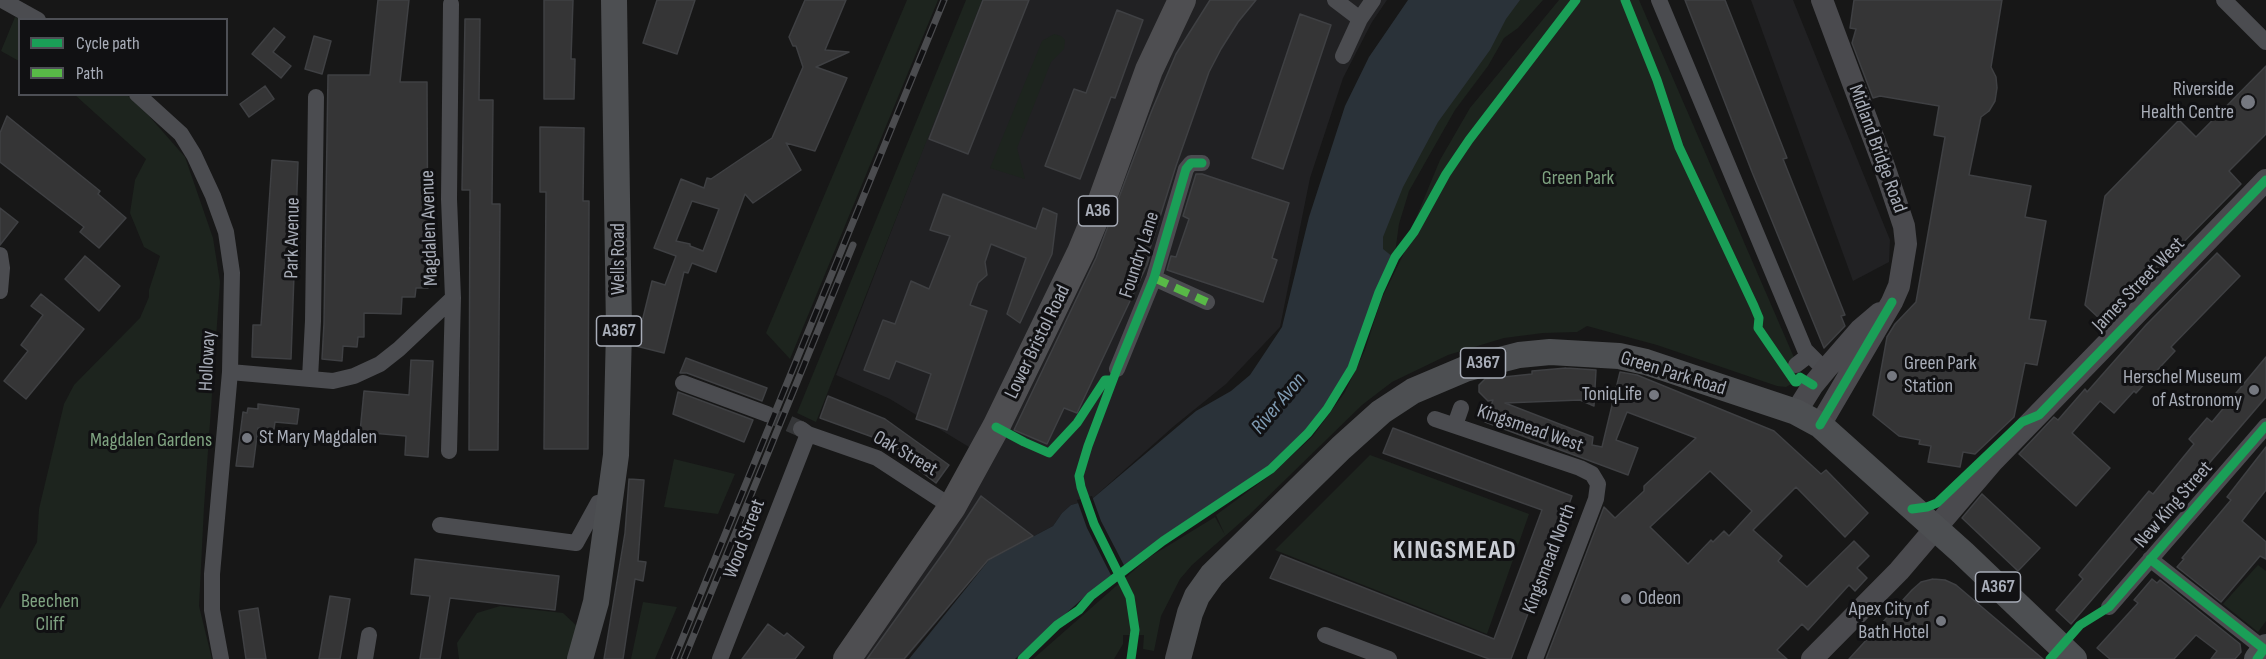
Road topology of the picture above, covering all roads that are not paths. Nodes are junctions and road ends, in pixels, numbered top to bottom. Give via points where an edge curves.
1 (2, 0) edge
2 (614, 0) edge
3 (1182, 0) edge
4 (1335, 0) edge
5 (1373, 0) edge
6 (1659, 0) edge
7 (1822, 0) edge
8 (2224, 0) edge
9 (451, 4) dead end
10 (34, 18) edge
11 (1360, 19) junction
12 (2266, 42) edge
13 (1343, 56) dead end
14 (140, 96) edge
15 (315, 97) dead end
16 (1202, 163) dead end
17 (2266, 180) edge
18 (0, 255) edge
19 (1154, 278) junction
20 (0, 291) edge
21 (453, 298) junction
22 (1207, 302) dead end
23 (1892, 302) junction
24 (1811, 363) junction
25 (1117, 369) dead end
26 (230, 372) junction
27 (310, 378) junction
28 (683, 383) dead end
29 (1461, 408) dead end
30 (1796, 412) junction
31 (767, 414) tunnel mouth
32 (1435, 419) dead end
33 (1455, 425) junction
34 (1820, 425) junction
35 (2266, 426) edge
36 (804, 431) joint
37 (449, 451) dead end
38 (1592, 474) joint
39 (610, 501) junction
40 (952, 507) junction
41 (440, 525) dead end
42 (1934, 528) junction
43 (2150, 559) junction
44 (2109, 607) dead end
45 (369, 635) dead end
46 (1325, 635) dead end
47 (2263, 652) edge
48 (221, 659) edge
49 (365, 659) edge
50 (580, 659) edge
51 (720, 659) edge
52 (847, 659) edge
53 (1178, 659) edge
54 (1389, 659) edge
55 (1534, 659) edge
56 (1812, 659) edge
57 (2073, 659) edge

1 - 10 street
2 - 39 main road, Wells Road / A367 via 619,330 616,455
3 - 40 highway, Lower Bristol Road / A36 via 1149,70 1077,261
4 - 11 street
5 - 11 street
6 - 24 street
7 - 23 street, Midland Bridge Road via 1904,226 1904,265
8 - 12 street
9 - 21 street, Magdalen Avenue via 449,199
11 - 13 street
14 - 26 street, Holloway via 181,134 213,196 226,232 232,273
15 - 27 street, Park Avenue
16 - 19 street, Foundry Lane via 1191,163 1185,169
17 - 42 street, James Street West via 1992,462
18 - 20 street
19 - 22 street
19 - 25 street, Foundry Lane
21 - 27 street via 380,364 333,381
21 - 37 street, Magdalen Avenue
23 - 24 street, Midland Bridge Road via 1860,330
23 - 34 street, Midland Bridge Road
24 - 30 street, Midland Bridge Road via 1813,385
26 - 27 street
26 - 48 street, Holloway via 212,574 212,610
28 - 31 street
29 - 33 street, Kingsmead West
30 - 34 main road, Green Park Road / A367
30 - 53 main road, Green Park Road / A367 via 1619,356 1550,352 1519,355 1445,376 1382,412 1228,557 1197,596
32 - 33 street, Kingsmead West
33 - 38 street, Kingsmead West
34 - 42 main road, Green Park Road / A367
35 - 43 street, New King Street
36 - 40 street, Oak Street via 877,458
36 - 51 street, Wood Street
38 - 55 street, Kingsmead North via 1598,484 1596,499
39 - 41 street via 598,503 576,543
39 - 50 main road, Wells Road / A367 via 596,602
40 - 52 highway, Lower Bristol Road / A36
42 - 56 street, James Street West via 1899,570
42 - 57 main road, A367
43 - 44 street, New King Street
43 - 47 street
45 - 49 street
46 - 54 street

